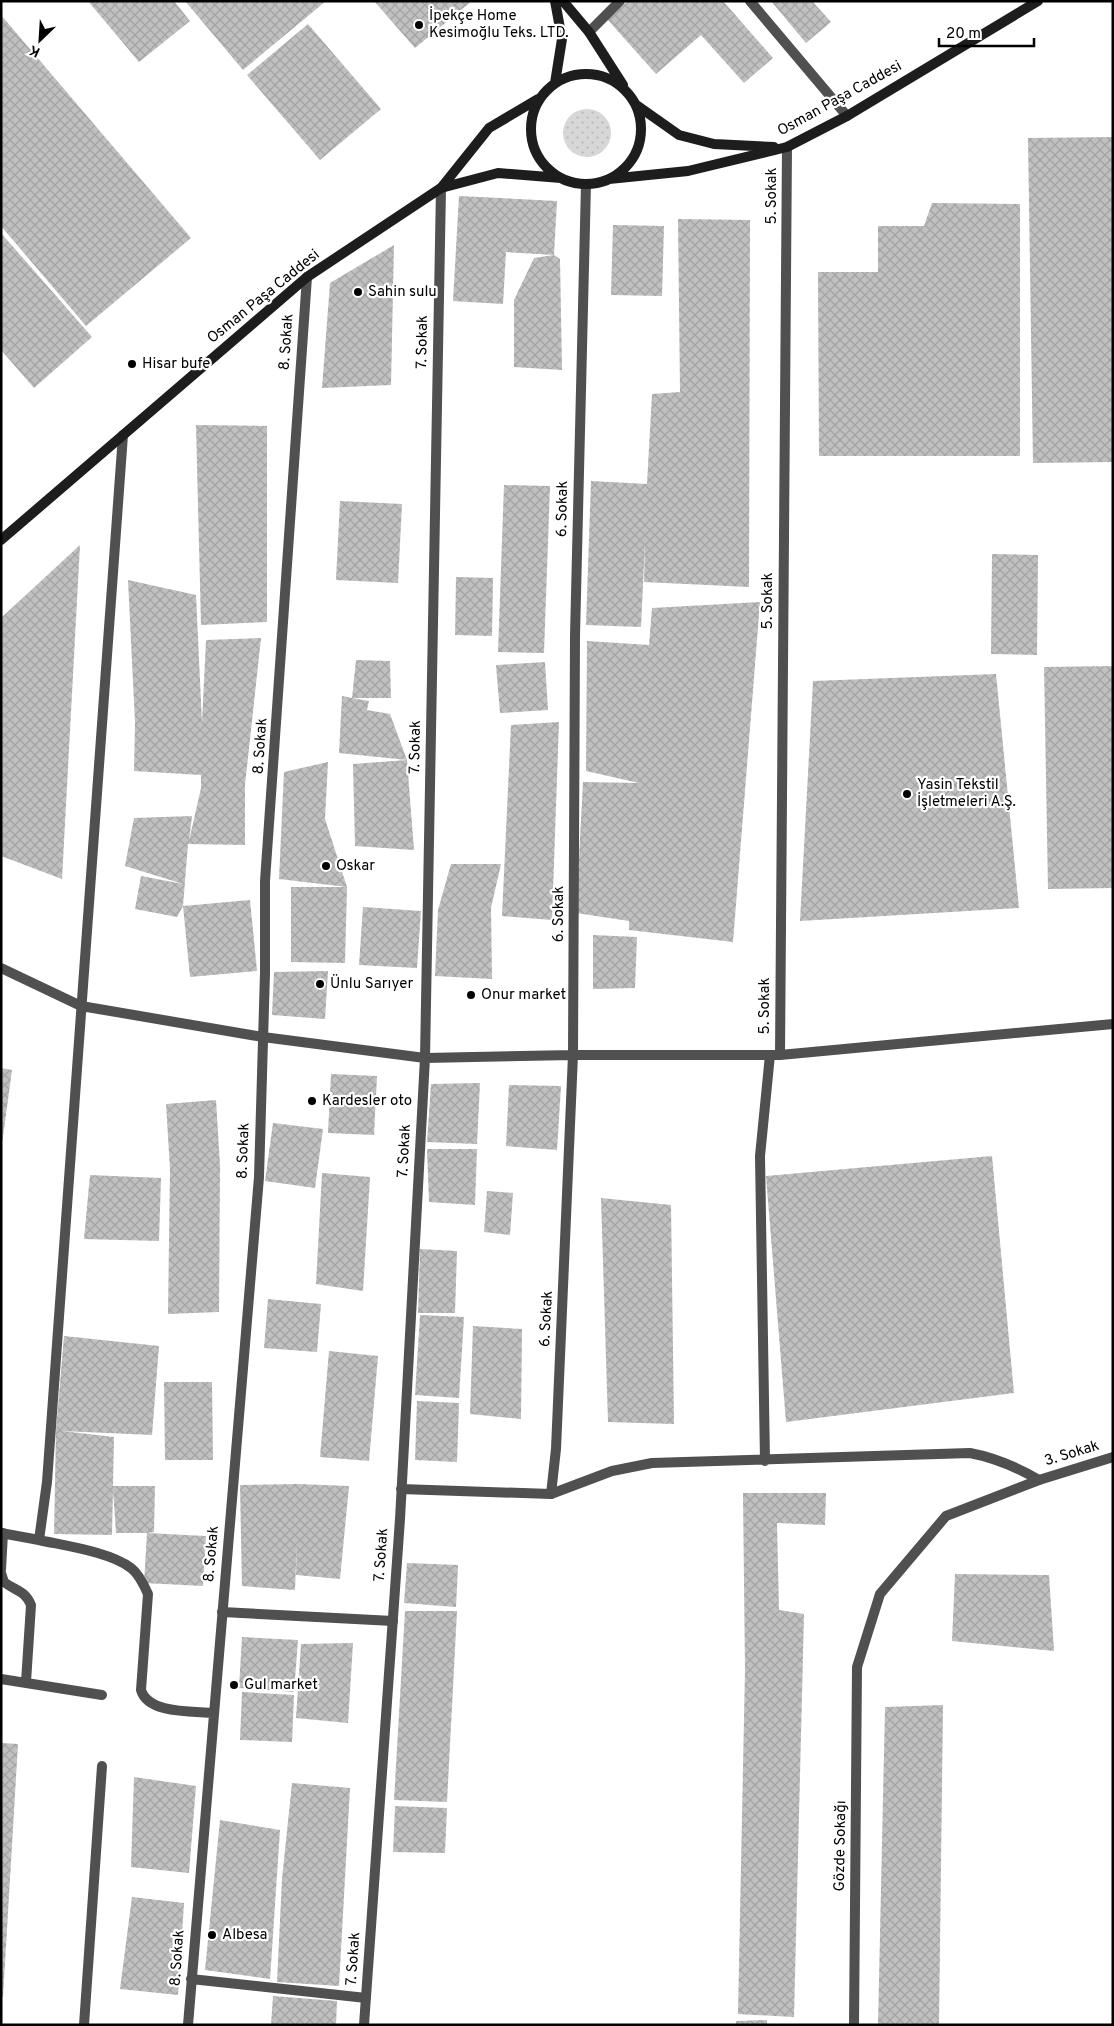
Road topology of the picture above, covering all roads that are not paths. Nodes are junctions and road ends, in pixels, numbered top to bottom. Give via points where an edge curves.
1 (555, 1) edge
2 (563, 1) edge
3 (620, 1) edge
4 (750, 1) edge
5 (1038, 1) edge
6 (589, 32) junction
7 (555, 83) junction
8 (628, 92) junction
9 (538, 99) junction
10 (635, 104) junction
11 (847, 116) junction
12 (787, 147) junction
13 (562, 178) junction
14 (609, 179) junction
15 (586, 184) junction
16 (441, 188) junction
17 (306, 277) junction
18 (123, 435) junction
19 (1, 540) edge
20 (1, 968) edge
21 (81, 1006) junction
22 (1113, 1024) edge
23 (263, 1037) junction
24 (573, 1055) junction
25 (775, 1055) junction
26 (425, 1058) junction
27 (1113, 1457) edge
28 (765, 1460) junction
29 (1040, 1480) junction
30 (401, 1489) junction
31 (551, 1494) junction
32 (2, 1533) edge
33 (39, 1540) junction
34 (1, 1572) edge
35 (222, 1612) junction
36 (393, 1621) junction
37 (858, 1667) joint
38 (1, 1678) edge
39 (26, 1682) junction
40 (102, 1695) dead end
41 (214, 1713) junction
42 (102, 1766) dead end
43 (191, 1979) junction
44 (366, 1998) junction
45 (84, 2025) edge
46 (188, 2025) edge
47 (364, 2025) edge
48 (854, 2025) edge

1 - 7 street via 562,39
2 - 6 street
3 - 6 street
4 - 11 street
5 - 11 street, Osman Paşa Caddesi
6 - 8 street
7 - 8 street via 585,73 616,82
7 - 9 street
8 - 10 street
9 - 13 street via 531,124 532,140 538,156
9 - 16 street, Osman Paşa Caddesi via 489,128
10 - 12 street via 679,135 714,144
10 - 14 street via 642,132 639,147 622,171
11 - 12 street, Osman Paşa Caddesi
12 - 14 street, Osman Paşa Caddesi via 688,171
12 - 25 street, 5. Sokak
13 - 15 street
13 - 16 street, Osman Paşa Caddesi via 498,173
14 - 15 street
15 - 24 street, 6. Sokak via 575,636
16 - 17 street, Osman Paşa Caddesi
16 - 26 street, 7. Sokak
17 - 18 street, Osman Paşa Caddesi
17 - 23 street, 8. Sokak via 265,881
18 - 19 street, Osman Paşa Caddesi
18 - 21 street
20 - 21 street
21 - 23 street
21 - 33 street via 47,1482
22 - 25 street
23 - 26 street
23 - 35 street, 8. Sokak via 259,1176
24 - 25 street
24 - 26 street
24 - 31 street, 6. Sokak via 556,1449
25 - 28 street, 5. Sokak via 760,1156
26 - 30 street, 7. Sokak
27 - 29 street, 3. Sokak
28 - 29 street via 970,1453 1016,1466
28 - 31 street via 652,1463 612,1471
29 - 37 street, 3. Sokak via 946,1516 880,1594
30 - 31 street
30 - 36 street, 7. Sokak
32 - 33 street
32 - 34 street
33 - 41 street via 120,1561 133,1569 148,1594 143,1696 156,1707
34 - 39 street via 4,1582 22,1591 31,1605
35 - 36 street
35 - 41 street, 8. Sokak
36 - 44 street, 7. Sokak
37 - 48 street, Gözde Sokağı
38 - 39 street
39 - 40 street
41 - 43 street, 8. Sokak
42 - 45 street
43 - 44 street
43 - 46 street, 8. Sokak
44 - 47 street, 7. Sokak

